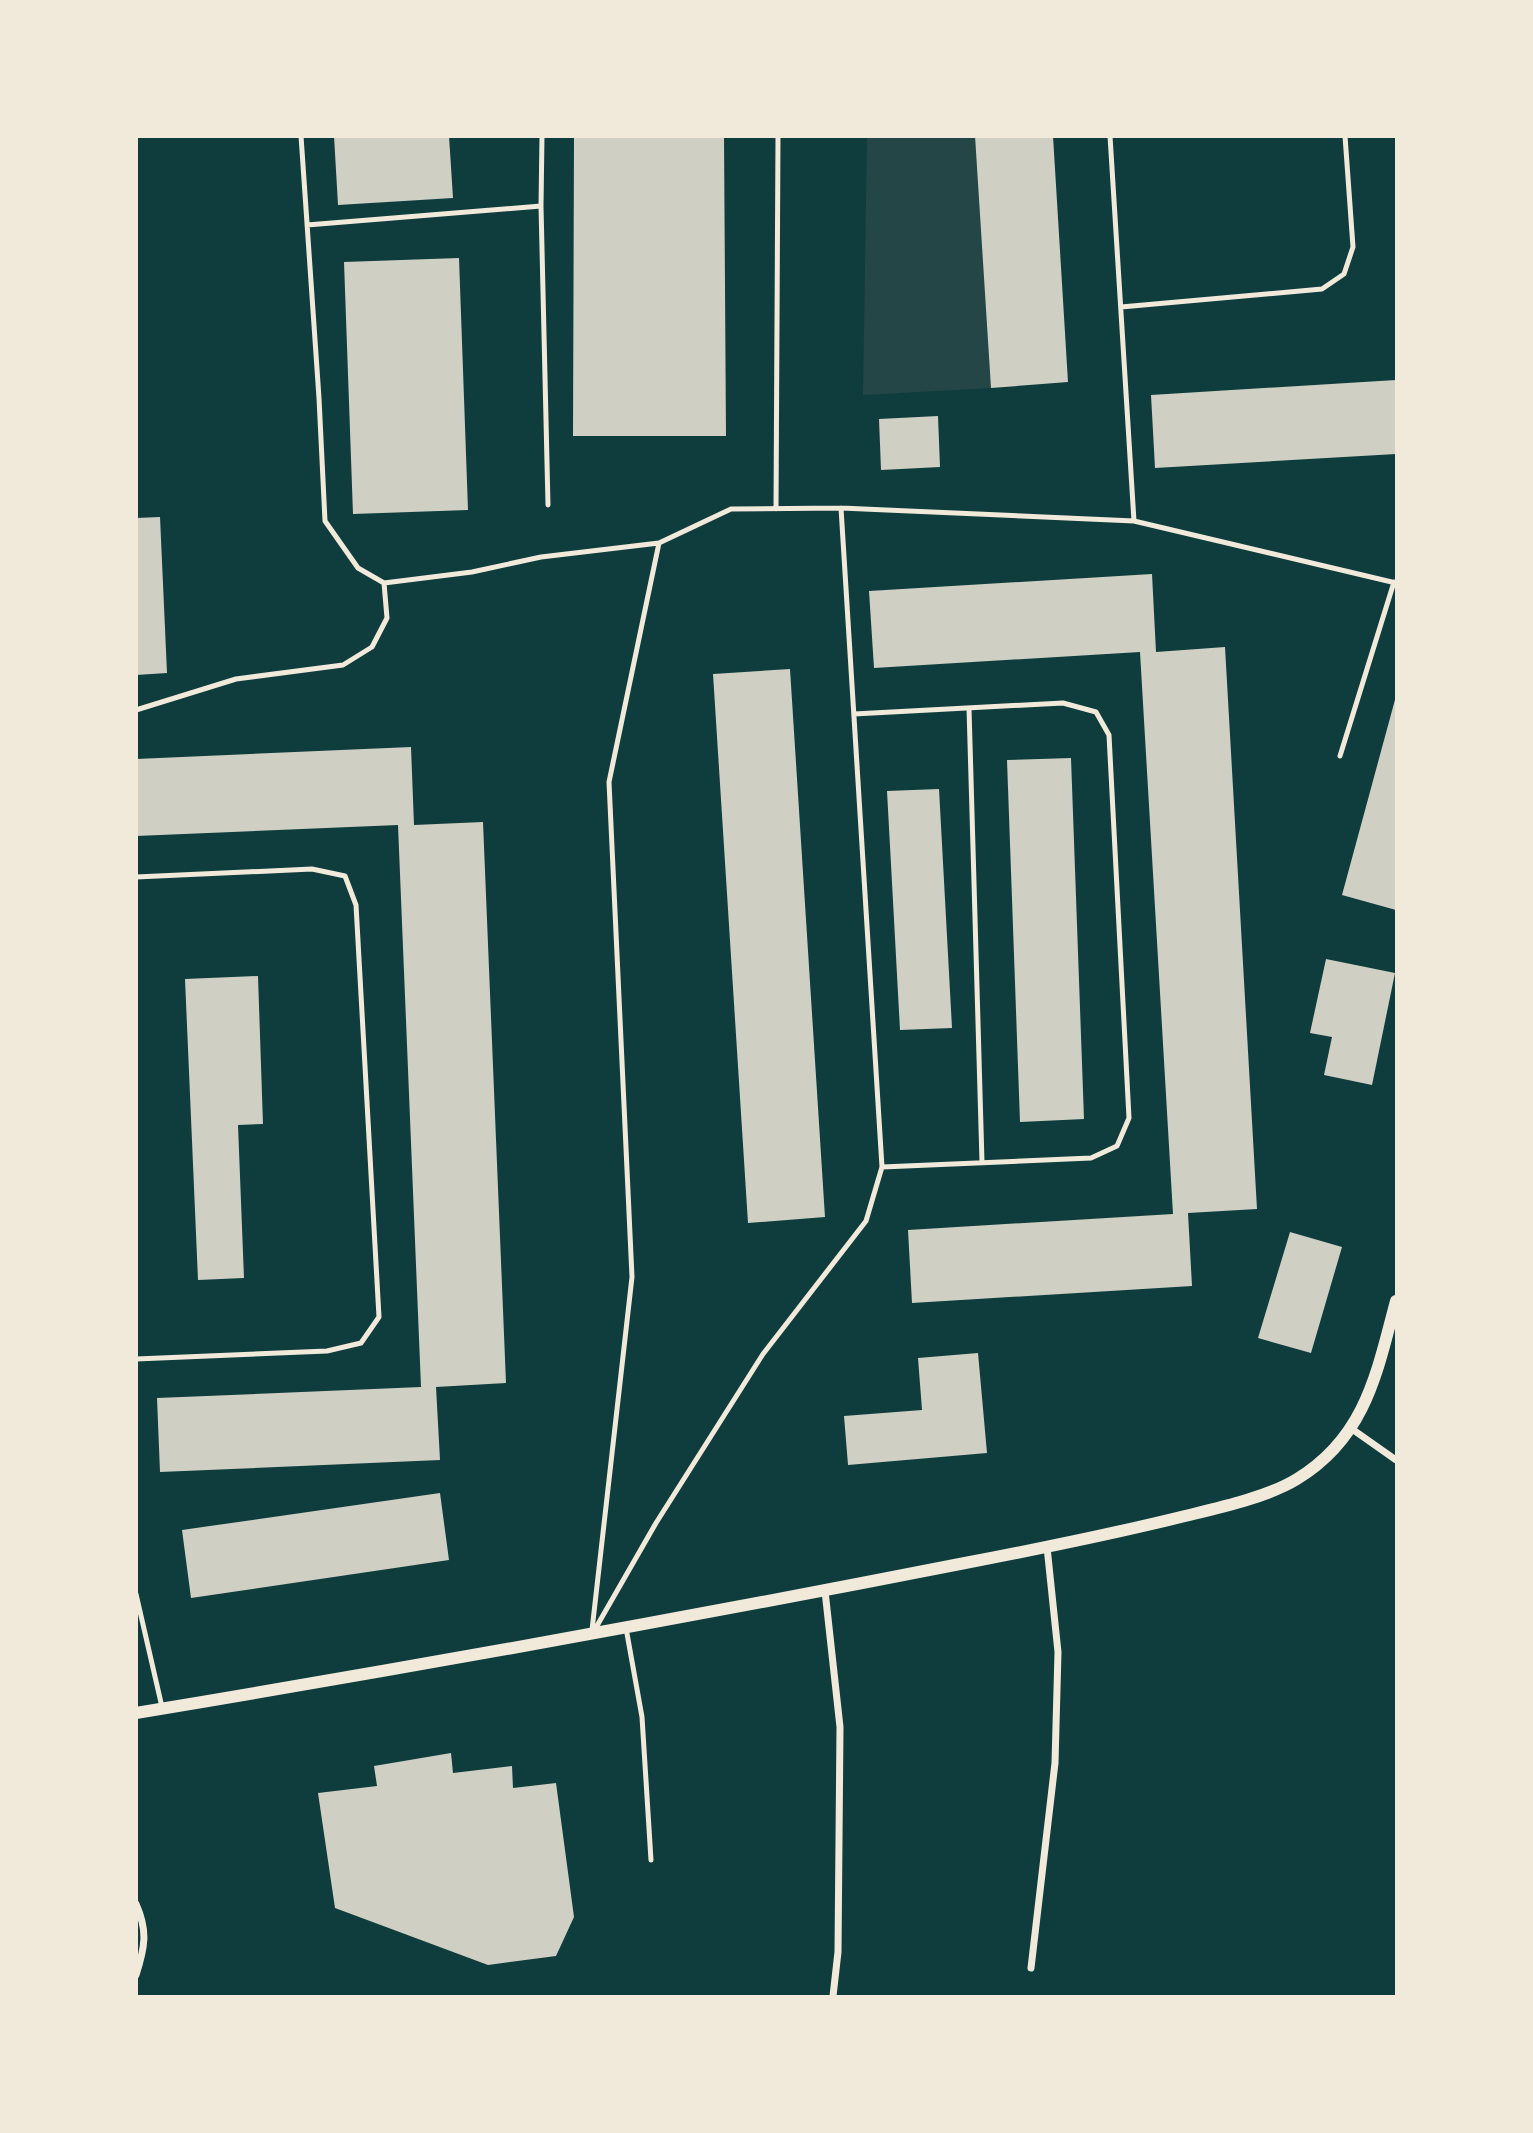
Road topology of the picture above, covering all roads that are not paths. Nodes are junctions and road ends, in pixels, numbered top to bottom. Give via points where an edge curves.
1 (300, 136) edge
2 (542, 136) edge
3 (778, 136) edge
4 (1110, 136) edge
5 (1345, 136) edge
6 (541, 206) junction
7 (307, 225) junction
8 (1121, 307) junction
9 (548, 505) dead end
10 (841, 508) junction
11 (776, 509) junction
12 (1134, 521) junction
13 (659, 543) junction
14 (1395, 582) edge
15 (384, 583) junction
16 (969, 708) junction
17 (136, 710) edge
18 (854, 714) junction
19 (1340, 756) dead end
20 (136, 877) edge
21 (982, 1163) junction
22 (883, 1167) junction
23 (1396, 1301) edge
24 (136, 1359) edge
25 (1352, 1429) junction
26 (1396, 1461) edge
27 (1047, 1547) junction
28 (825, 1591) junction
29 (136, 1594) edge
30 (626, 1628) junction
31 (592, 1634) junction
32 (162, 1709) junction
33 (136, 1713) edge
34 (651, 1860) dead end
35 (136, 1904) edge
36 (140, 1919) edge
37 (1031, 1968) dead end
38 (136, 1975) edge
39 (833, 1997) edge

1 - 7 lane
2 - 6 lane
3 - 11 lane
4 - 8 lane
5 - 8 lane via 1353,247 1344,274 1322,289
6 - 7 lane
6 - 9 lane
7 - 15 lane via 325,521 358,568
8 - 12 lane
10 - 11 lane
10 - 12 lane
10 - 18 lane
11 - 13 lane via 731,509
12 - 14 lane
13 - 15 lane
13 - 31 lane via 608,782 632,1277
14 - 19 lane
15 - 17 lane via 387,618 372,647 343,665 236,679
16 - 18 lane
16 - 21 lane
16 - 21 lane via 1063,703 1096,712 1109,735 1129,1118 1117,1146 1091,1158
18 - 22 lane
20 - 24 lane via 312,869 345,876 356,905 379,1317 360,1343 327,1351
21 - 22 lane
22 - 31 lane via 866,1221 763,1354
23 - 25 street via 1373,1387
25 - 26 street
25 - 27 street via 1296,1480 1248,1499
27 - 28 street
27 - 37 street via 1058,1652 1055,1749
28 - 30 street
28 - 39 street via 840,1727 838,1952
29 - 32 lane
30 - 31 street
30 - 34 lane via 642,1717
31 - 32 street
32 - 33 street
35 - 36 street
36 - 38 street via 145,1947

